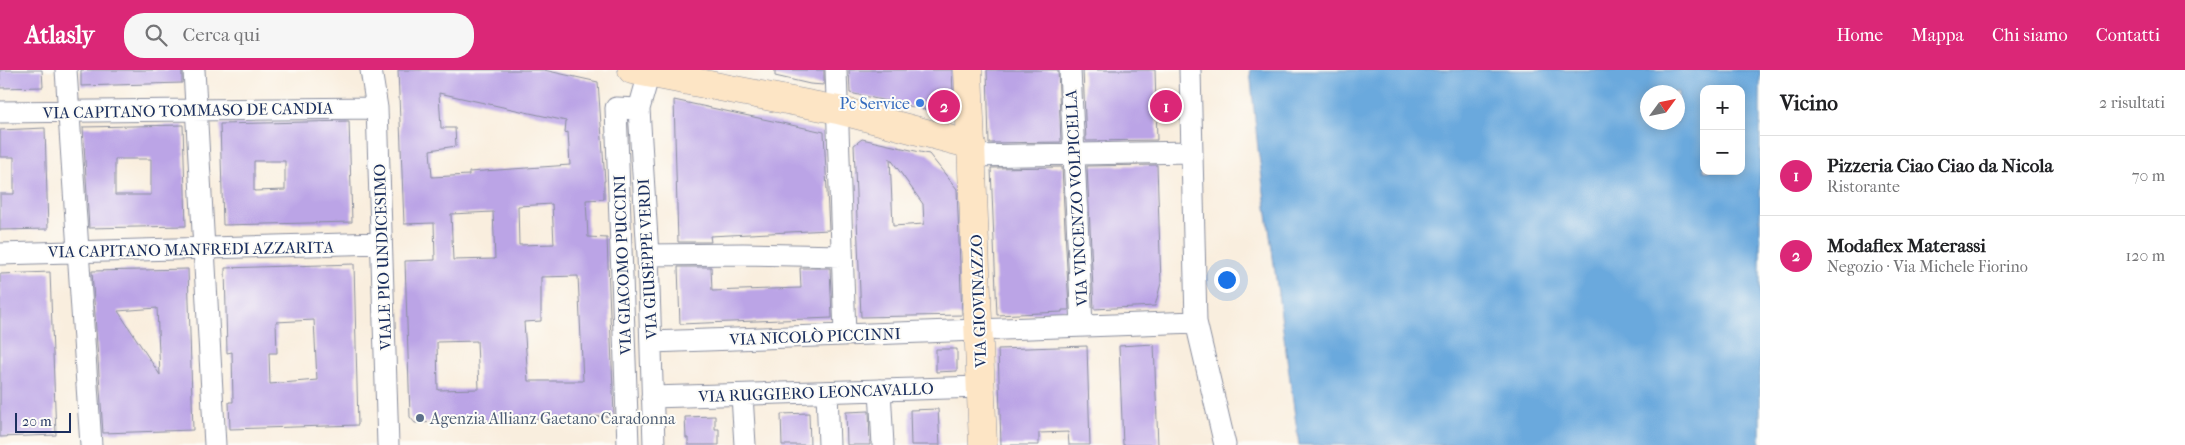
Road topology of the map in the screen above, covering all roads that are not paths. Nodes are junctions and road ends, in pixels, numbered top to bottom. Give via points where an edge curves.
1 (66, 70) edge
2 (194, 70) edge
3 (371, 70) edge
4 (836, 70) edge
5 (968, 70) edge
6 (1070, 70) edge
7 (1190, 70) edge
8 (644, 72) edge
9 (377, 108) junction
10 (639, 109) junction
11 (70, 110) junction
12 (198, 110) junction
13 (838, 110) junction
14 (0, 112) edge
15 (972, 151) junction
16 (1192, 152) junction
17 (1074, 154) junction
18 (381, 243) junction
19 (205, 249) junction
20 (79, 251) junction
21 (0, 254) edge
22 (648, 255) junction
23 (842, 256) junction
24 (1196, 322) junction
25 (1082, 326) junction
26 (979, 330) junction
27 (845, 335) junction
28 (651, 342) junction
29 (981, 387) junction
30 (880, 390) junction
31 (827, 392) junction
32 (742, 395) junction
33 (652, 398) junction
34 (91, 445) edge
35 (215, 445) edge
36 (388, 445) edge
37 (628, 445) edge
38 (654, 445) edge
39 (745, 445) edge
40 (830, 445) edge
41 (883, 445) edge
42 (983, 445) edge
43 (1224, 445) edge

1 - 11 street
2 - 12 street
3 - 9 street, VIALE PIO UNDICESIMO
4 - 13 street
5 - 15 street, VIA GIOVINAZZO
6 - 17 street, VIA VINCENZO VOLPICELLA
7 - 16 street
8 - 10 street, VIA GIUSEPPE VERDI
8 - 13 street
9 - 12 street, VIA CAPITANO TOMMASO DE CANDIA
9 - 18 street, VIALE PIO UNDICESIMO
10 - 22 street, VIA GIUSEPPE VERDI
10 - 37 street, VIA GIACOMO PUCCINI via 616,108
11 - 12 street, VIA CAPITANO TOMMASO DE CANDIA
11 - 14 street, VIA CAPITANO TOMMASO DE CANDIA
11 - 20 street
12 - 19 street
13 - 15 street
13 - 23 street
15 - 17 street
15 - 26 street, VIA GIOVINAZZO
16 - 17 street
16 - 24 street
17 - 25 street, VIA VINCENZO VOLPICELLA
18 - 19 street, VIA CAPITANO MANFREDI AZZARITA
18 - 36 street, VIALE PIO UNDICESIMO
19 - 20 street, VIA CAPITANO MANFREDI AZZARITA
19 - 35 street
20 - 21 street, VIA CAPITANO MANFREDI AZZARITA
20 - 34 street
22 - 23 street
22 - 28 street, VIA GIUSEPPE VERDI
23 - 27 street
24 - 25 street, VIA NICOLÒ PICCINNI
24 - 43 street
25 - 26 street, VIA NICOLÒ PICCINNI
26 - 27 street, VIA NICOLÒ PICCINNI
26 - 29 street, VIA GIOVINAZZO
27 - 28 street, VIA NICOLÒ PICCINNI
28 - 33 street, VIA GIUSEPPE VERDI
29 - 30 street, VIA RUGGIERO LEONCAVALLO
29 - 42 street, VIA GIOVINAZZO
30 - 31 street, VIA RUGGIERO LEONCAVALLO
30 - 41 street
31 - 32 street, VIA RUGGIERO LEONCAVALLO
31 - 40 street
32 - 33 street, VIA RUGGIERO LEONCAVALLO
32 - 39 street
33 - 38 street, VIA GIUSEPPE VERDI

